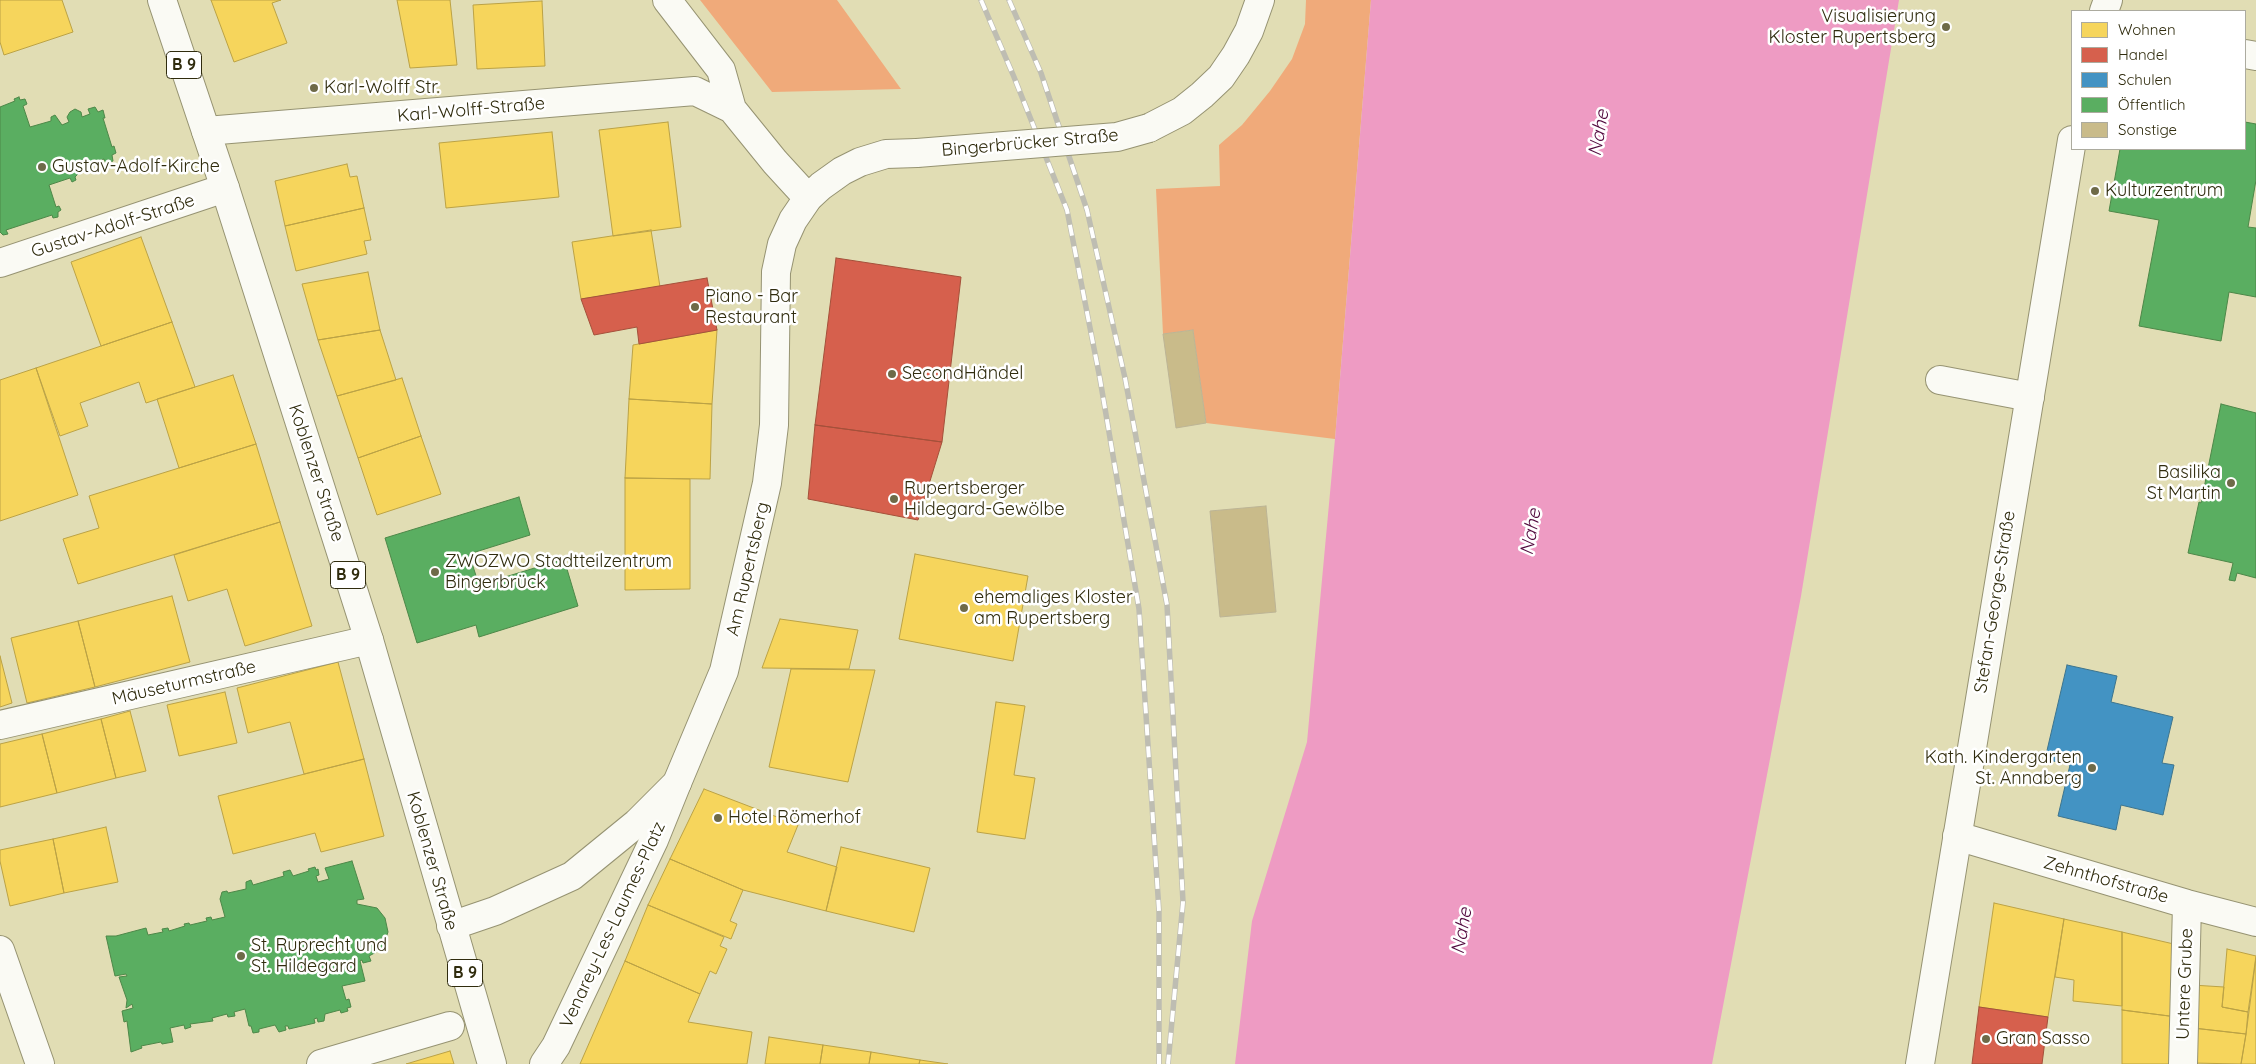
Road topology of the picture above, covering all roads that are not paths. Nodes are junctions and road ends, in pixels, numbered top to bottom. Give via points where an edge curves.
1 (162, 0) edge
2 (667, 0) edge
3 (1260, 0) edge
4 (732, 109) junction
5 (206, 131) junction
6 (2071, 146) edge
7 (225, 188) junction
8 (808, 198) junction
9 (0, 263) edge
10 (1940, 380) dead end
11 (2030, 397) junction
12 (369, 640) junction
13 (0, 725) edge
14 (677, 783) junction
15 (1957, 836) junction
16 (2187, 904) junction
17 (2256, 922) edge
18 (451, 926) junction
19 (0, 950) edge
20 (450, 1026) dead end
21 (40, 1064) edge
22 (321, 1064) edge
23 (492, 1064) edge
24 (544, 1064) edge
25 (1920, 1064) edge
26 (2183, 1064) edge

1 - 5 main road, Koblenzer Straße / B 9
2 - 4 main road via 721,70
3 - 8 main road, Bingerbrücker Straße, bridge via 1249,31 1220,77 1182,110 1150,128 1117,137 886,154 842,171
4 - 5 main road, Karl-Wolff-Straße via 695,91
4 - 8 main road
5 - 7 main road, Koblenzer Straße / B 9
6 - 11 main road, Stefan-George-Straße
7 - 9 main road, Gustav-Adolf-Straße
7 - 12 main road, Koblenzer Straße / B 9
8 - 14 main road, Am Rupertsberg via 782,244 776,272 774,425 767,483 746,582 724,671
10 - 11 main road
11 - 15 main road, Stefan-George-Straße
12 - 13 main road, Mäuseturmstraße
12 - 18 main road, Koblenzer Straße / B 9
14 - 18 main road, Am Rupertsberg via 637,823 572,876 495,911
14 - 24 main road, Venarey-Les-Laumes-Platz via 650,849 556,1046
15 - 16 main road, Zehnthofstraße
15 - 25 main road, Stefan-George-Straße
16 - 17 main road, Zehnthofstraße
16 - 26 main road, Untere Grube
18 - 23 main road, Koblenzer Straße / B 9
19 - 21 main road
20 - 22 main road

